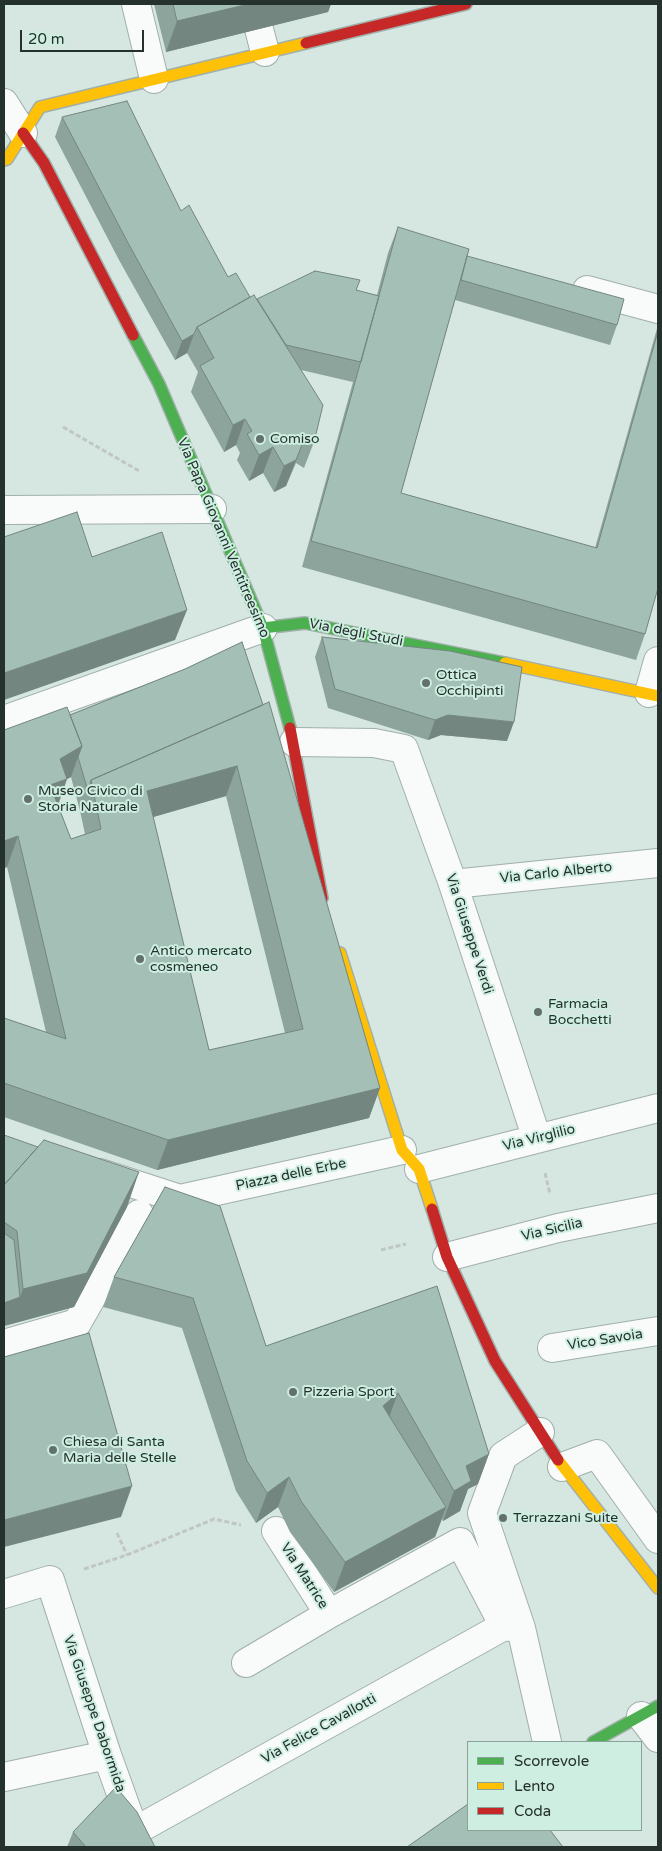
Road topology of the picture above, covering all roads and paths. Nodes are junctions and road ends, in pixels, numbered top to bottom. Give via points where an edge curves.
1 (136, 4) edge
2 (466, 4) edge
3 (154, 80) junction
4 (4, 103) edge
5 (23, 133) junction
6 (4, 160) edge
7 (565, 284) edge
8 (658, 309) edge
9 (64, 427) dead end
10 (118, 460) dead end
11 (212, 509) junction
12 (4, 510) edge
13 (263, 628) junction
14 (658, 661) edge
15 (654, 695) edge
16 (4, 720) edge
17 (294, 742) junction
18 (658, 863) edge
19 (453, 884) junction
20 (327, 912) edge
21 (336, 940) edge
22 (658, 1108) edge
23 (536, 1139) junction
24 (411, 1160) junction
25 (77, 1165) edge
26 (658, 1208) edge
27 (139, 1214) dead end
28 (558, 1228) junction
29 (447, 1257) junction
30 (658, 1331) edge
31 (4, 1344) edge
32 (552, 1348) dead end
33 (540, 1432) junction
34 (562, 1467) junction
35 (276, 1531) joint
36 (117, 1533) dead end
37 (658, 1539) edge
38 (127, 1555) junction
39 (50, 1580) junction
40 (658, 1588) edge
41 (4, 1594) edge
42 (328, 1614) junction
43 (512, 1627) junction
44 (246, 1663) dead end
45 (650, 1711) edge
46 (658, 1738) edge
47 (547, 1741) edge
48 (595, 1741) edge
49 (107, 1755) junction
50 (4, 1777) edge
51 (139, 1839) edge

1 - 3 street
2 - 3 street via 262,40
3 - 5 street via 40,107
4 - 5 street, Via Papa Giovanni Ventitreesimo
5 - 6 street
5 - 11 street, Via Papa Giovanni Ventitreesimo via 44,163 159,384
7 - 8 street
9 - 10 path
11 - 12 street
11 - 13 street, Via Papa Giovanni Ventitreesimo
13 - 15 street, Via degli Studi via 305,623
13 - 16 street, Via degli Studi
13 - 17 street, Via Papa Giovanni Ventitreesimo
14 - 15 street
17 - 19 street, Via Giuseppe Verdi via 374,743 404,749
17 - 20 street, Via Papa Giovanni Ventitreesimo
18 - 19 street, Via Carlo Alberto
19 - 23 street, Via Giuseppe Verdi
21 - 24 street
22 - 23 street, Via Virglilio
23 - 24 street, Via Virglilio
23 - 28 path
24 - 25 street, Piazza delle Erbe via 180,1200
24 - 29 street
26 - 28 street, Via Sicilia
27 - 31 street via 76,1323
28 - 29 street, Via Sicilia
29 - 33 street via 495,1361
30 - 32 street, Vico Savoia
33 - 34 street
33 - 43 street, Via Matrice via 503,1456 482,1512
34 - 37 street via 597,1454
34 - 40 street
35 - 38 path, Via Matrice via 214,1520
35 - 42 street, Via Matrice
36 - 38 path
38 - 39 path, Via Matrice
39 - 41 street
39 - 49 street, Via Giuseppe Dabormida
42 - 43 street, Via Matrice via 460,1542
42 - 44 street
43 - 47 street, Via Matrice
43 - 51 street, Via Felice Cavallotti
45 - 46 street
45 - 48 street
49 - 50 street
49 - 51 street, Via Giuseppe Dabormida

